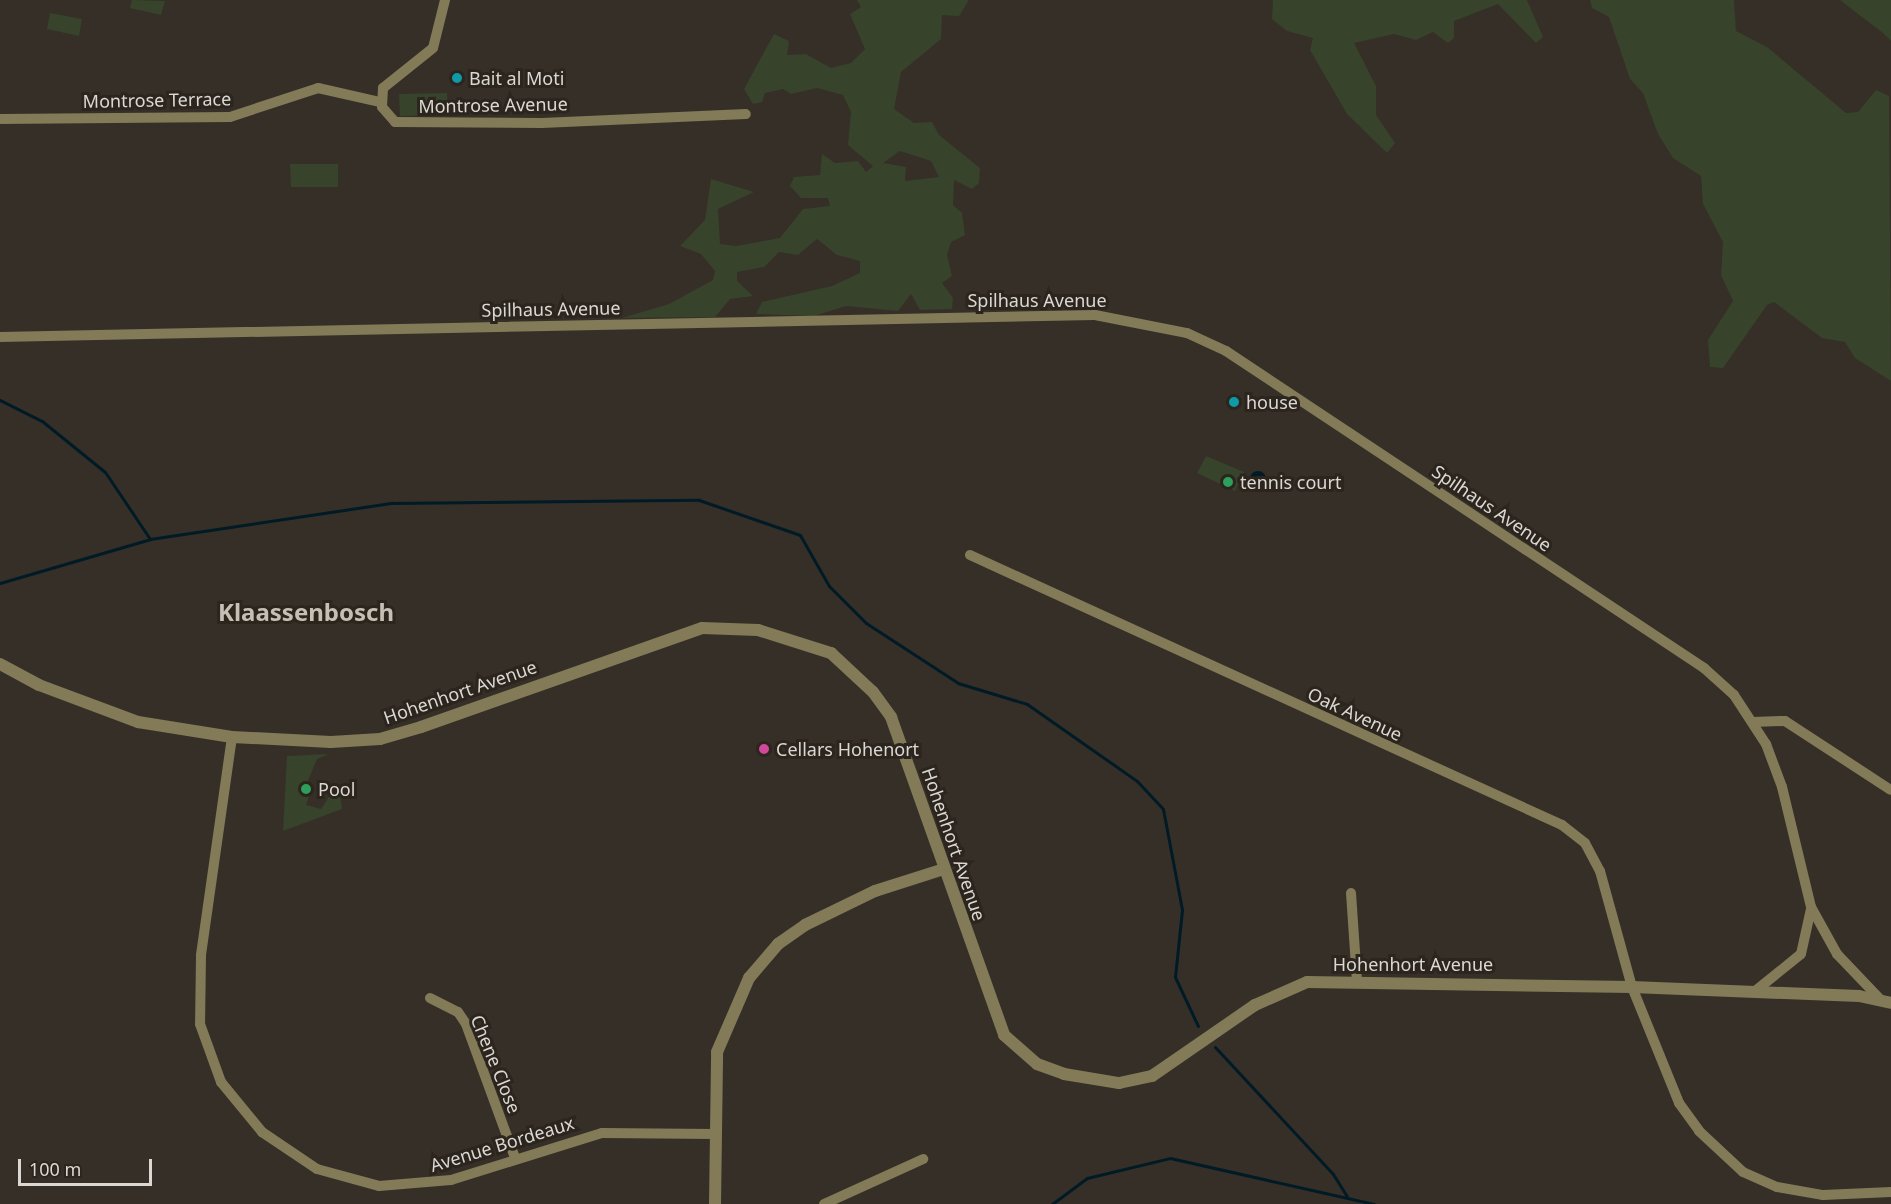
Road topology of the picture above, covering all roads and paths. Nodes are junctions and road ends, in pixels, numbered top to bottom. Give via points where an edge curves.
1 (445, 0) edge
2 (381, 102) junction
3 (746, 114) dead end
4 (0, 119) edge
5 (0, 337) edge
6 (970, 555) dead end
7 (0, 664) edge
8 (1753, 722) junction
9 (232, 737) junction
10 (1891, 790) edge
11 (944, 869) junction
12 (1351, 893) dead end
13 (1811, 907) junction
14 (1357, 981) junction
15 (1632, 987) junction
16 (1754, 992) junction
17 (430, 998) dead end
18 (1879, 998) junction
19 (1891, 1003) edge
20 (714, 1134) junction
21 (515, 1158) junction
22 (923, 1159) dead end
23 (1891, 1192) edge
24 (715, 1204) edge
25 (824, 1204) edge

1 - 2 street via 433,48 387,80
2 - 3 street, Montrose Avenue via 387,116 401,123
2 - 4 street, Montrose Terrace via 318,88 230,117
5 - 8 street, Spilhaus Avenue via 1095,315 1142,321 1226,351 1704,668 1734,695
6 - 15 street, Oak Avenue via 1562,825 1585,843 1600,871
7 - 9 street, Hohenhort Avenue via 50,690 138,722
8 - 10 street via 1785,721
8 - 13 street, Spilhaus Avenue via 1782,787
9 - 11 street, Hohenhort Avenue via 331,742 380,739 670,635 702,628 758,630 831,653 873,692 897,732
9 - 21 street, Avenue Bordeaux via 199,979 200,1024 221,1082 239,1109 288,1153 348,1181 414,1185 452,1180
11 - 14 street, Hohenhort Avenue via 1004,1035 1037,1064 1064,1074 1134,1083 1170,1066 1275,993 1307,982
11 - 20 street via 875,891 805,925 760,965 736,999 719,1043
12 - 14 street
13 - 16 street, Spilhaus Avenue via 1801,954
13 - 18 street, Spilhaus Avenue via 1837,954
14 - 15 street, Hohenhort Avenue
15 - 16 street, Hohenhort Avenue
15 - 23 street, Oak Avenue via 1679,1103 1699,1131 1743,1172 1777,1187 1823,1195
16 - 18 street, Hohenhort Avenue
17 - 21 street, Chene Close via 458,1012 466,1024
18 - 19 street, Hohenhort Avenue
20 - 21 street, Avenue Bordeaux via 602,1133
20 - 24 street
22 - 25 street

